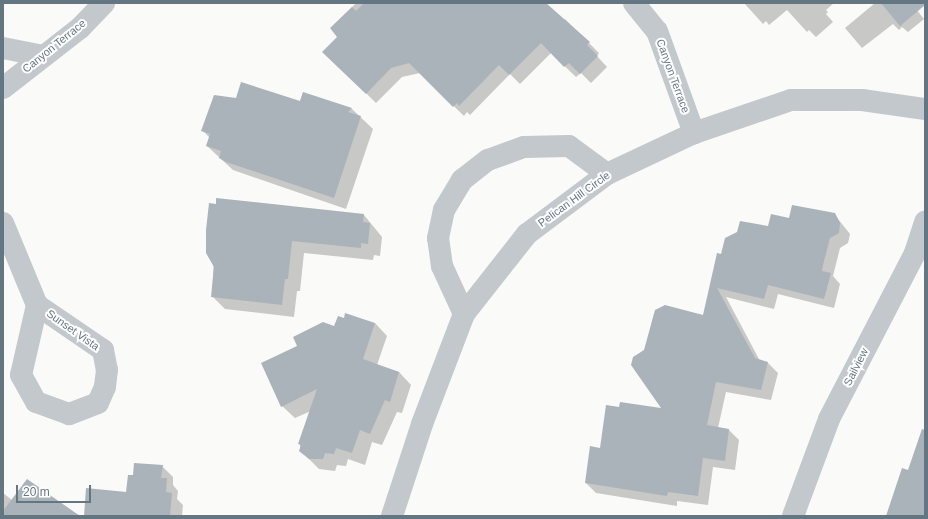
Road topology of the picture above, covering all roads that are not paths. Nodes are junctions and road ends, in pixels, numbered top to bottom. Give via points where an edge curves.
1 (104, 3) edge
2 (634, 3) edge
3 (3, 48) edge
4 (43, 56) junction
5 (3, 88) edge
6 (925, 108) edge
7 (694, 133) junction
8 (607, 174) junction
9 (925, 222) edge
10 (3, 223) edge
11 (37, 305) junction
12 (464, 314) junction
13 (392, 516) edge
14 (793, 516) edge

1 - 4 street, Canyon Terrace via 80,28
2 - 7 street, Canyon Terrace via 657,31
3 - 4 street
4 - 5 street, Canyon Terrace
6 - 7 street, Pelican Hill Circle via 862,100 791,100
7 - 8 street, Pelican Hill Circle
8 - 12 street, Pelican Hill Circle via 526,234
8 - 12 street via 569,146 524,147 488,160 462,180 444,210 438,238 442,266
9 - 14 street, Sailview via 915,253 829,419
10 - 11 street, Sunset Vista
11 - 11 street, Sunset Vista via 21,375 36,402 69,414 98,403 106,387 107,370 103,350
12 - 13 street, Pelican Hill Circle via 422,424

